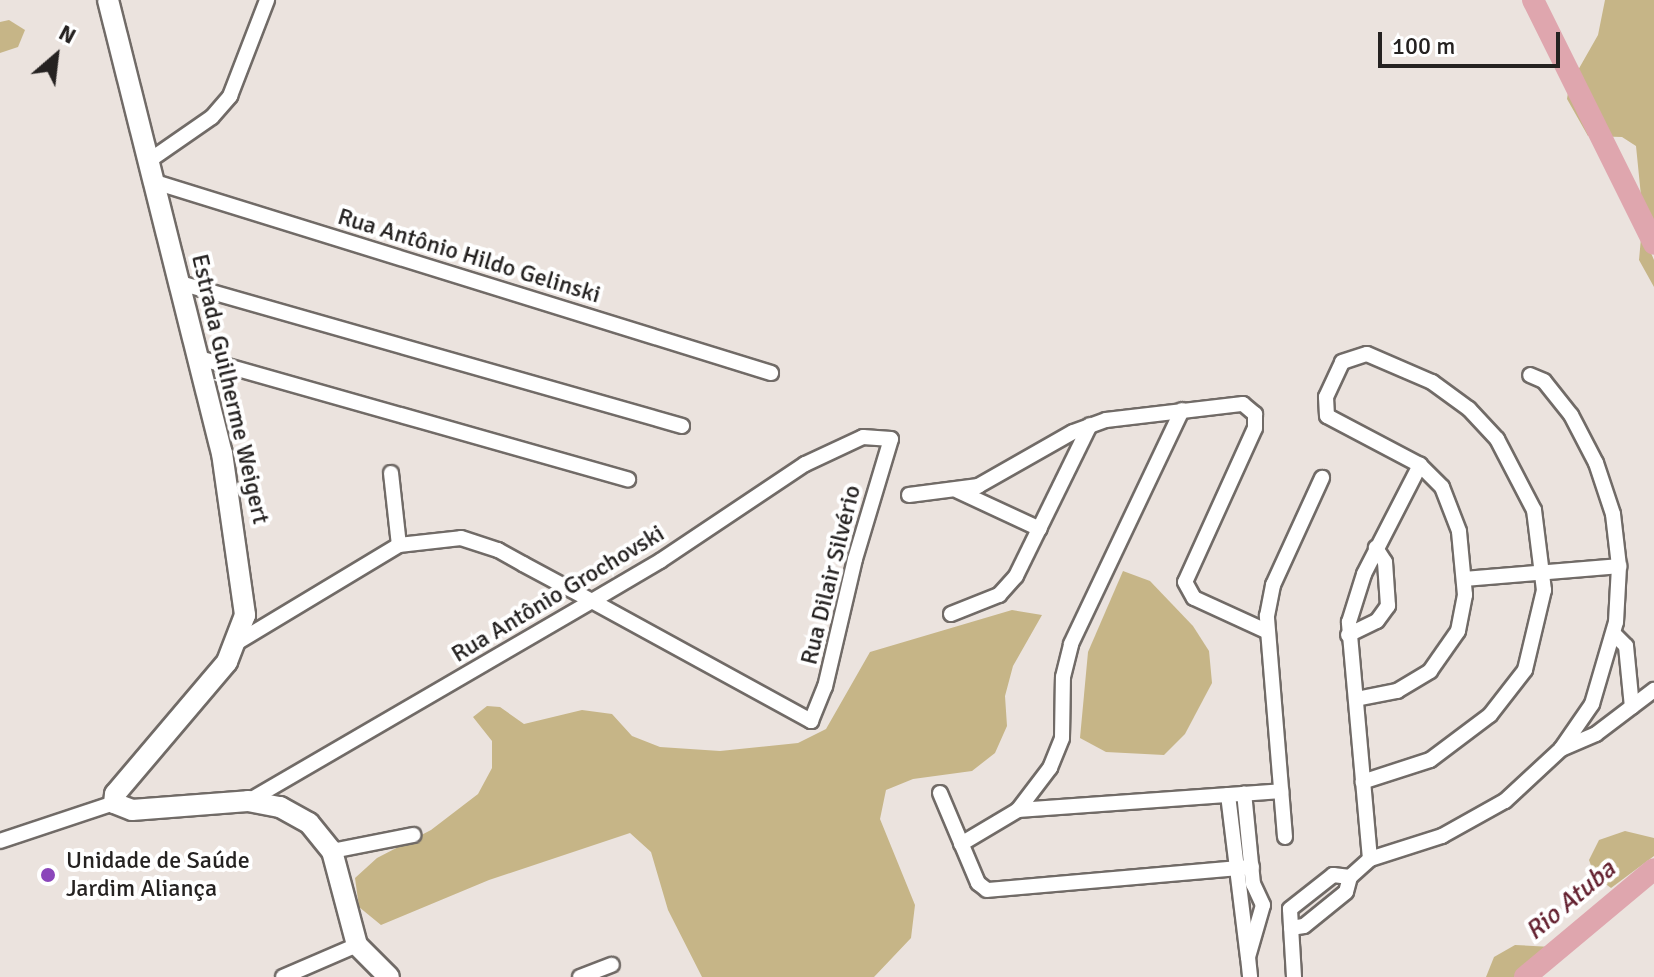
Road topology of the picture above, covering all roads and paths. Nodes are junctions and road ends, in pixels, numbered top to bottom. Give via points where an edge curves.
1 (108, 0) edge
2 (267, 0) edge
3 (150, 160) junction
4 (155, 182) junction
5 (180, 283) junction
6 (199, 358) junction
7 (771, 373) dead end
8 (1530, 375) dead end
9 (1182, 410) junction
10 (1090, 425) junction
11 (682, 426) dead end
12 (891, 439) joint
13 (1420, 465) junction
14 (391, 473) dead end
15 (1322, 478) dead end
16 (628, 479) dead end
17 (958, 491) junction
18 (909, 495) dead end
19 (1040, 529) junction
20 (399, 545) junction
21 (1376, 548) junction
22 (1619, 566) junction
23 (1545, 570) junction
24 (1465, 579) junction
25 (592, 601) junction
26 (951, 614) dead end
27 (1266, 631) junction
28 (1614, 634) junction
29 (1348, 635) junction
30 (238, 642) junction
31 (1654, 690) edge
32 (1356, 699) junction
33 (1632, 707) junction
34 (1561, 749) junction
35 (1362, 782) junction
36 (1281, 791) junction
37 (940, 793) dead end
38 (1244, 793) junction
39 (1228, 795) junction
40 (248, 801) junction
41 (114, 803) junction
42 (1018, 810) junction
43 (413, 835) dead end
44 (1285, 837) dead end
45 (0, 841) edge
46 (961, 844) junction
47 (332, 851) junction
48 (1370, 859) junction
49 (1252, 867) junction
50 (1236, 869) junction
51 (1350, 877) junction
52 (1241, 914) junction
53 (1262, 914) junction
54 (1291, 928) junction
55 (357, 945) junction
56 (1248, 957) junction
57 (612, 965) dead end
58 (283, 977) edge
59 (389, 977) edge
60 (580, 977) edge
61 (1250, 977) edge
62 (1294, 977) edge

1 - 3 street, Estrada Guilherme Weigert
2 - 3 street via 230,96 212,117
3 - 4 street, Estrada Guilherme Weigert
4 - 5 street, Estrada Guilherme Weigert
4 - 7 street, Rua Antônio Hildo Gelinski
5 - 6 street, Estrada Guilherme Weigert
5 - 11 street
6 - 16 street
6 - 30 street, Estrada Guilherme Weigert via 243,580 245,615
8 - 22 street via 1556,393 1591,450 1613,514
9 - 10 street
9 - 27 street via 1237,403 1255,414 1252,438 1185,582 1194,598
9 - 42 street via 1071,644 1063,677 1062,738 1041,785
10 - 17 street via 997,478
10 - 19 street
12 - 25 street, Rua Antônio Grochovski via 863,437 805,464
12 - 25 street, Rua Dilair Silvério via 825,687 811,721
13 - 21 street
13 - 23 street via 1330,420 1326,397 1348,359 1374,355 1404,367 1445,391 1483,423 1527,491
13 - 24 street via 1449,500
14 - 20 street
15 - 27 street via 1273,585
17 - 18 street
17 - 19 street
19 - 26 street via 1008,587
20 - 25 street via 447,537 478,542
20 - 30 street
21 - 29 street via 1353,600
21 - 29 street via 1385,562 1388,606 1377,621
22 - 23 street
22 - 28 street
23 - 24 street
23 - 35 street via 1533,651 1503,701 1445,751
24 - 32 street via 1462,619 1439,661 1409,686
25 - 40 street, Rua Antônio Grochovski
27 - 36 street
28 - 33 street via 1626,646
28 - 34 street via 1592,704
29 - 32 street
30 - 41 street, Estrada Guilherme Weigert via 214,680 115,794
31 - 33 street
32 - 35 street
33 - 34 street via 1596,734
34 - 48 street via 1484,815 1442,836
35 - 48 street
36 - 38 street
36 - 44 street
37 - 46 street
38 - 39 street
38 - 49 street
39 - 42 street
39 - 50 street
40 - 41 street via 132,810
40 - 47 street via 296,814 319,831
41 - 45 street
42 - 46 street
43 - 47 street
46 - 50 street via 978,883 992,891
47 - 55 street
48 - 51 street
49 - 50 street
49 - 53 street
50 - 52 street
51 - 54 street via 1346,892 1304,926
51 - 54 street via 1333,875 1290,909
52 - 53 street
52 - 56 street
53 - 56 street
54 - 62 street
55 - 58 street
55 - 59 street
56 - 61 street
57 - 60 street

